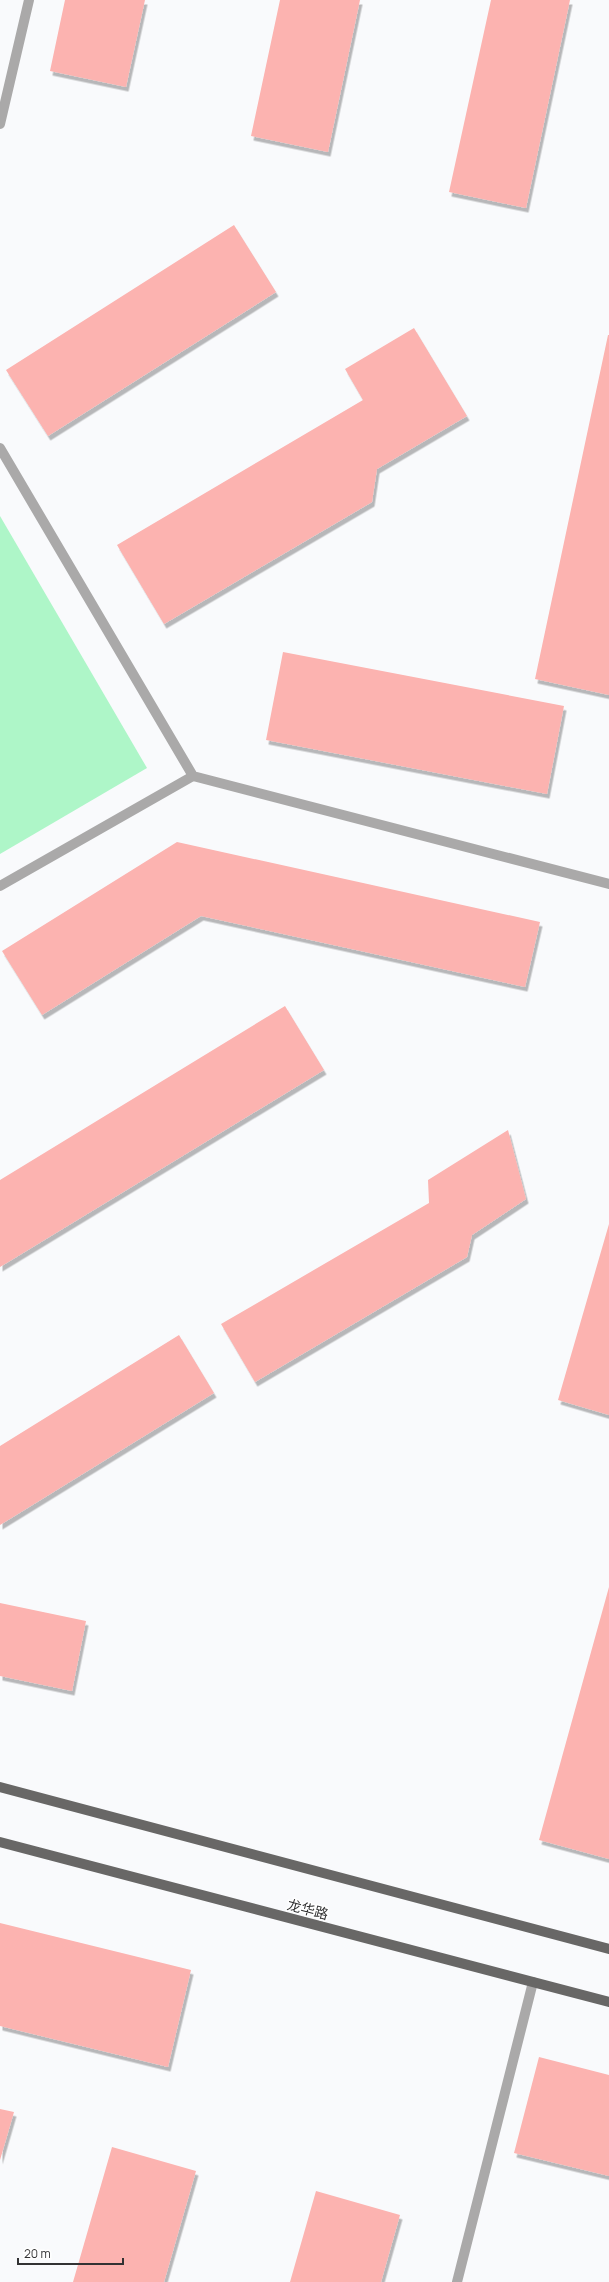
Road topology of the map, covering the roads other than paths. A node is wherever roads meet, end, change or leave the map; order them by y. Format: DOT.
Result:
graph roads {
  1 [pos="29,0"];
  2 [pos="0,124"];
  3 [pos="0,448"];
  4 [pos="193,776"];
  5 [pos="609,884"];
  6 [pos="0,886"];
  7 [pos="0,1787"];
  8 [pos="0,1842"];
  9 [pos="609,1949"];
  10 [pos="533,1982"];
  11 [pos="609,2002"];
  12 [pos="457,2282"];
  1 -- 2 [label="street"];
  3 -- 4 [label="street"];
  4 -- 5 [label="street"];
  4 -- 6 [label="street"];
  7 -- 9 [label="main road"];
  8 -- 10 [label="main road, 龙华路"];
  10 -- 11 [label="main road, 龙华路"];
  10 -- 12 [label="street"];
}
